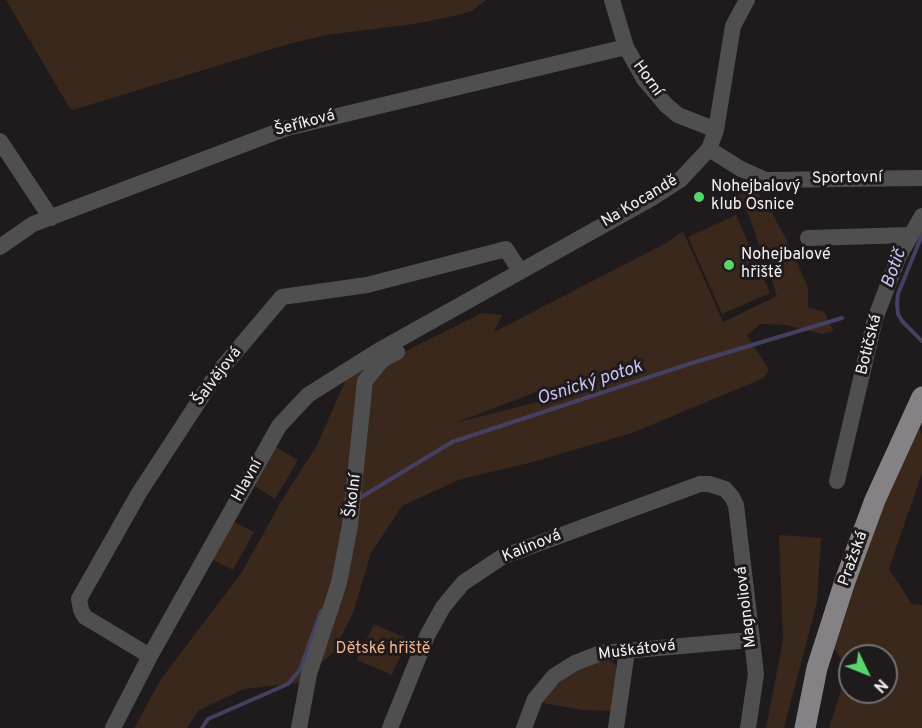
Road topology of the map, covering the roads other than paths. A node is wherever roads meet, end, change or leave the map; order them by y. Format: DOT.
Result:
graph roads {
  1 [pos="612,0"];
  2 [pos="740,4"];
  3 [pos="626,47"];
  4 [pos="716,129"];
  5 [pos="0,141"];
  6 [pos="709,149"];
  7 [pos="922,178"];
  8 [pos="922,216"];
  9 [pos="51,218"];
  10 [pos="910,235"];
  11 [pos="808,238"];
  12 [pos="0,247"];
  13 [pos="520,271"];
  14 [pos="460,306"];
  15 [pos="922,397"];
  16 [pos="837,481"];
  17 [pos="725,489"];
  18 [pos="750,640"];
  19 [pos="627,651"];
  20 [pos="150,656"];
  21 [pos="113,728"];
  22 [pos="300,728"];
  23 [pos="390,728"];
  24 [pos="524,728"];
  25 [pos="616,728"];
  26 [pos="748,728"];
  27 [pos="805,728"];
  1 -- 3 [label="street, Horní"];
  2 -- 4 [label="street, Na Kocandě"];
  3 -- 4 [label="street, Horní"];
  3 -- 9 [label="street, Šeříková"];
  4 -- 6 [label="street, Na Kocandě"];
  5 -- 9 [label="street"];
  6 -- 7 [label="street, Sportovní"];
  6 -- 13 [label="street, Na Kocandě"];
  8 -- 10 [label="street, Botičská"];
  9 -- 12 [label="street, Šeříková"];
  10 -- 11 [label="street"];
  10 -- 16 [label="street, Botičská"];
  13 -- 14 [label="street, Na Kocandě"];
  13 -- 20 [label="street, Šalvějová"];
  14 -- 20 [label="street, Hlavní"];
  14 -- 22 [label="street, Školní"];
  15 -- 27 [label="main road, Pražská"];
  17 -- 18 [label="street, Magnoliová"];
  17 -- 23 [label="street, Kalinová"];
  18 -- 19 [label="street, Muškátová"];
  18 -- 26 [label="street, Magnoliová"];
  19 -- 24 [label="street, Muškátová"];
  19 -- 25 [label="street"];
  20 -- 21 [label="street, Hlavní"];
}
